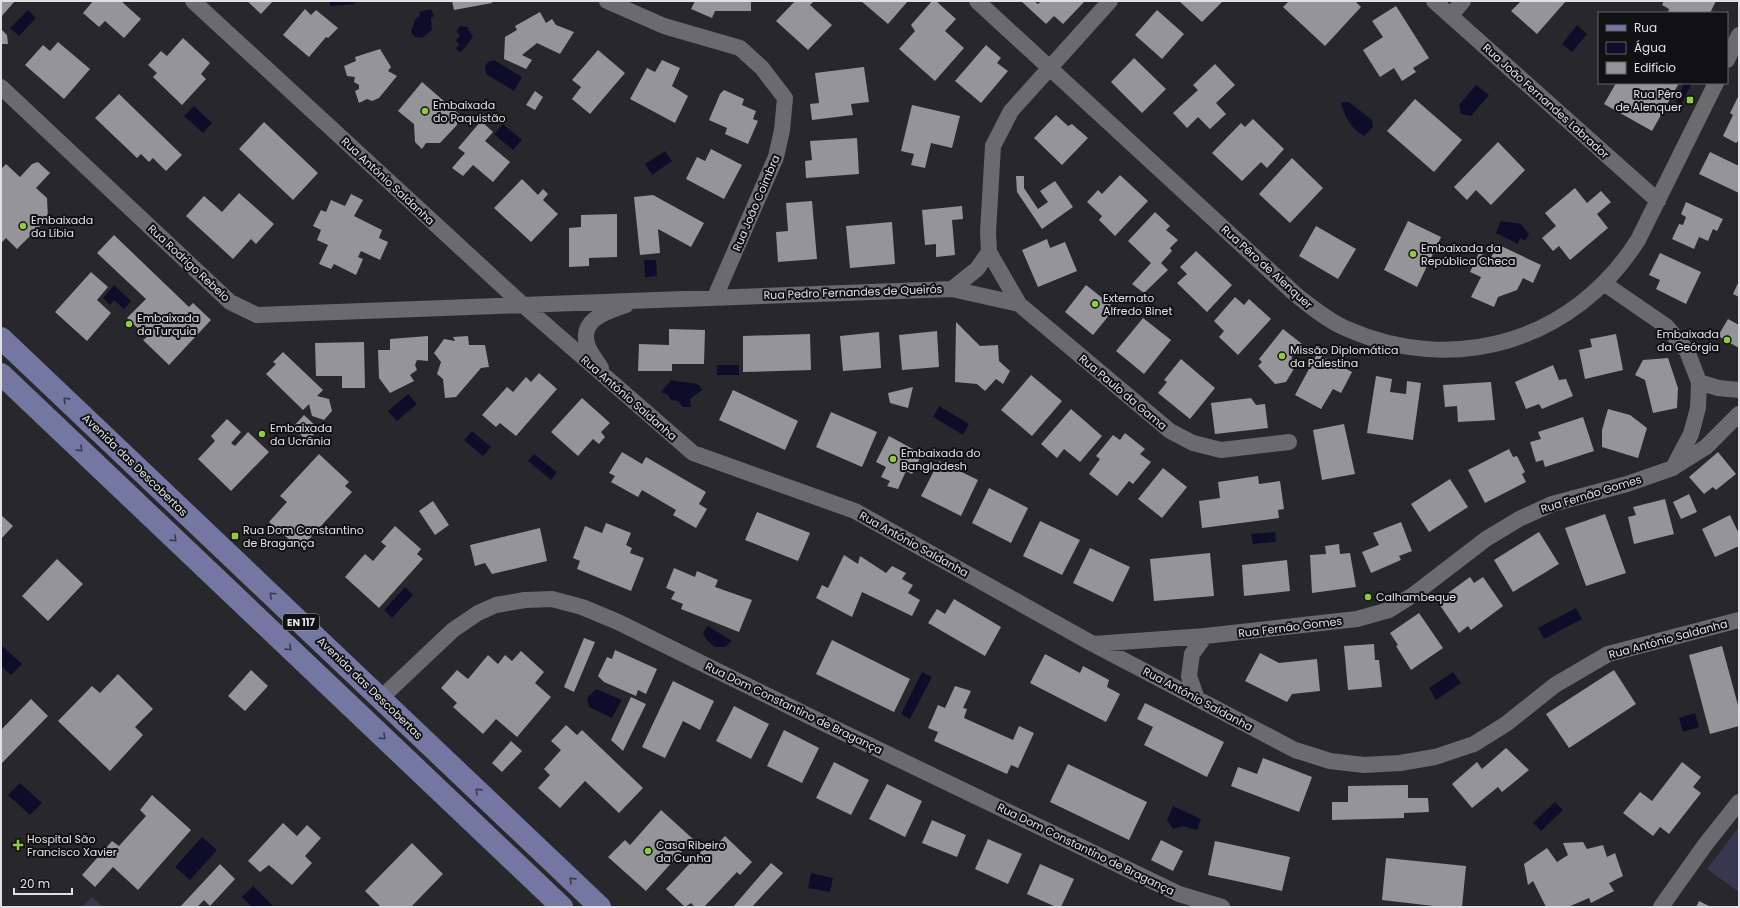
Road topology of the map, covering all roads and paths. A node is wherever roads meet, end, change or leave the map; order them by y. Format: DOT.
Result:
graph roads {
  1 [pos="193,1"];
  2 [pos="607,1"];
  3 [pos="977,1"];
  4 [pos="1110,1"];
  5 [pos="1434,1"];
  6 [pos="1463,1"];
  7 [pos="1450,15"];
  8 [pos="1739,35"];
  9 [pos="1728,58"];
  10 [pos="1049,68"];
  11 [pos="1716,84"];
  12 [pos="1,87"];
  13 [pos="1658,201"];
  14 [pos="989,252"];
  15 [pos="1605,284"];
  16 [pos="952,288"];
  17 [pos="716,297"];
  18 [pos="640,300"];
  19 [pos="1019,304"];
  20 [pos="523,305"];
  21 [pos="1,338"];
  22 [pos="1,374"];
  23 [pos="1699,382"];
  24 [pos="610,383"];
  25 [pos="1739,390"];
  26 [pos="1739,414"];
  27 [pos="1289,442"];
  28 [pos="1673,468"];
  29 [pos="1739,620"];
  30 [pos="1206,636"];
  31 [pos="1093,644"];
  32 [pos="381,698"];
  33 [pos="1197,699"];
  34 [pos="1739,802"];
  35 [pos="562,907"];
  36 [pos="600,907"];
  37 [pos="1222,907"];
  38 [pos="1661,907"];
  1 -- 20 [label="street, Rua António Saldanha"];
  2 -- 17 [label="street, Rua João Coimbra"];
  3 -- 10 [label="street, Rua Pêro de Alenquer"];
  4 -- 10 [label="street"];
  5 -- 7 [label="street, Rua João Fernandes Labrador"];
  6 -- 7 [label="street"];
  7 -- 13 [label="street, Rua João Fernandes Labrador"];
  8 -- 9 [label="street"];
  10 -- 14 [label="street"];
  10 -- 15 [label="street, Rua Pêro de Alenquer"];
  11 -- 13 [label="street, Rua Pêro de Alenquer"];
  12 -- 20 [label="street, Rua Rodrigo Rebelo"];
  13 -- 15 [label="street, Rua Pêro de Alenquer"];
  14 -- 16 [label="street, Rua Pedro Fernandes de Queirós"];
  14 -- 19 [label="street, Rua Paulo da Gama"];
  15 -- 23 [label="street"];
  16 -- 17 [label="street, Rua Pedro Fernandes de Queirós"];
  16 -- 19 [label="street, Rua Paulo da Gama"];
  17 -- 18 [label="street, Rua Pedro Fernandes de Queirós"];
  18 -- 20 [label="street, Rua Pedro Fernandes de Queirós"];
  18 -- 24 [label="street"];
  19 -- 27 [label="street, Rua Paulo da Gama"];
  20 -- 24 [label="street, Rua António Saldanha"];
  32 -- 21 [label="main road, Avenida das Descobertas / EN 117, one-way"];
  22 -- 35 [label="main road, one-way"];
  23 -- 25 [label="street"];
  23 -- 28 [label="street"];
  24 -- 31 [label="street, Rua António Saldanha"];
  26 -- 28 [label="street, Rua Fernão Gomes"];
  28 -- 30 [label="street, Rua Fernão Gomes"];
  29 -- 33 [label="street, Rua António Saldanha"];
  30 -- 31 [label="street, Rua Fernão Gomes"];
  30 -- 33 [label="street"];
  31 -- 33 [label="street, Rua António Saldanha"];
  36 -- 32 [label="main road, Avenida das Descobertas / EN 117, one-way"];
  32 -- 37 [label="street, Rua Dom Constantino de Bragança"];
  34 -- 38 [label="street"];
}
